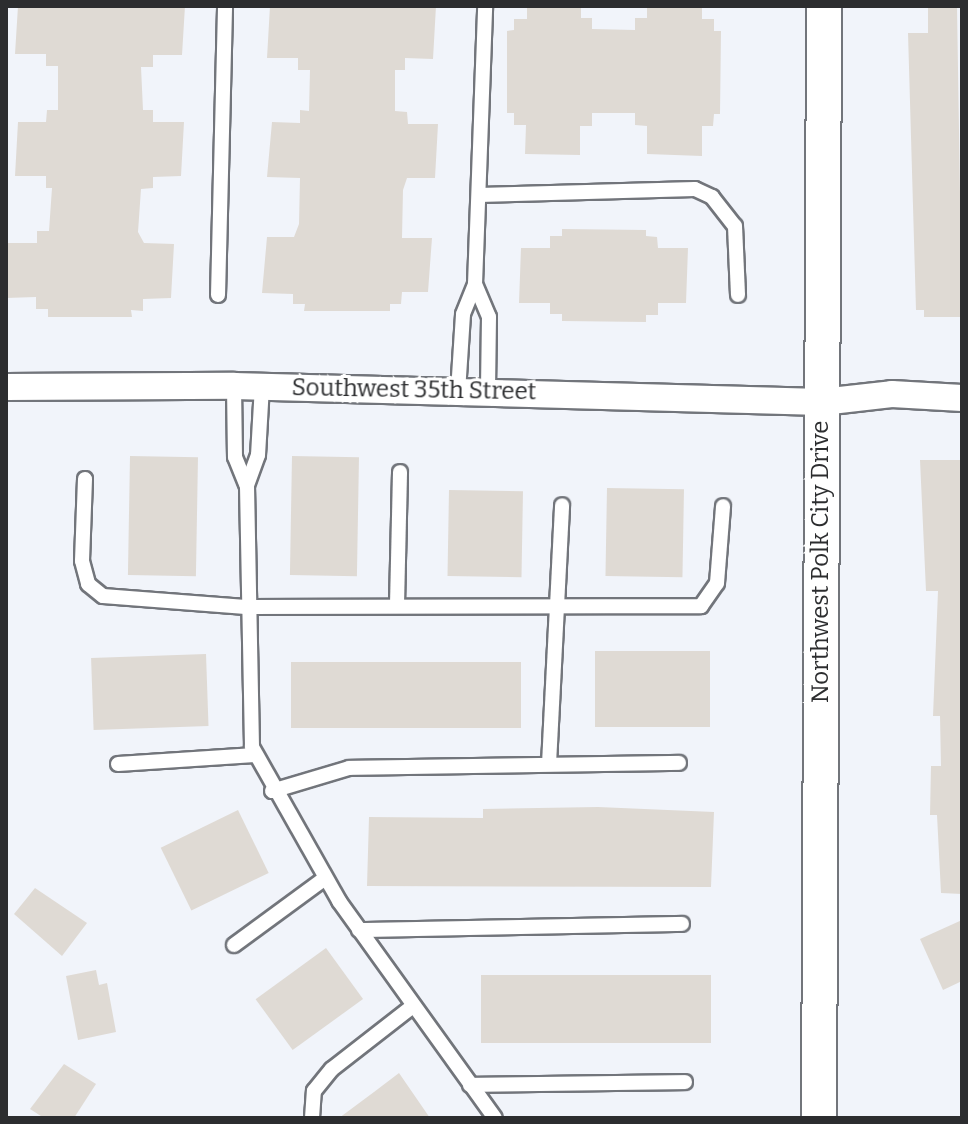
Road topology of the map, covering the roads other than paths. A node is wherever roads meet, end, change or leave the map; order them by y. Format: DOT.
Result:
graph roads {
  1 [pos="225,6"];
  2 [pos="485,6"];
  3 [pos="824,6"];
  4 [pos="479,195"];
  5 [pos="475,284"];
  6 [pos="218,295"];
  7 [pos="738,295"];
  8 [pos="234,386"];
  9 [pos="262,386"];
  10 [pos="6,387"];
  11 [pos="488,391"];
  12 [pos="458,392"];
  13 [pos="962,398"];
  14 [pos="822,402"];
  15 [pos="400,472"];
  16 [pos="85,479"];
  17 [pos="247,486"];
  18 [pos="562,505"];
  19 [pos="723,506"];
  20 [pos="397,605"];
  21 [pos="556,605"];
  22 [pos="246,607"];
  23 [pos="255,755"];
  24 [pos="679,763"];
  25 [pos="118,764"];
  26 [pos="549,764"];
  27 [pos="272,791"];
  28 [pos="324,879"];
  29 [pos="682,924"];
  30 [pos="359,930"];
  31 [pos="234,945"];
  32 [pos="413,1006"];
  33 [pos="685,1082"];
  34 [pos="470,1085"];
  35 [pos="312,1118"];
  36 [pos="495,1118"];
  37 [pos="819,1118"];
  1 -- 6 [label="lane"];
  2 -- 4 [label="lane"];
  3 -- 14 [label="street, Northwest Polk City Drive"];
  4 -- 5 [label="lane"];
  4 -- 7 [label="lane"];
  5 -- 11 [label="lane"];
  5 -- 12 [label="lane"];
  8 -- 9 [label="street, Southwest 35th Street"];
  8 -- 10 [label="street, Southwest 35th Street"];
  8 -- 17 [label="lane"];
  9 -- 12 [label="street, Southwest 35th Street"];
  9 -- 17 [label="lane"];
  11 -- 12 [label="street, Southwest 35th Street"];
  11 -- 14 [label="street, Southwest 35th Street"];
  13 -- 14 [label="street, Southwest 35th Street"];
  14 -- 37 [label="street, Northwest Polk City Drive"];
  15 -- 20 [label="lane"];
  16 -- 22 [label="lane"];
  17 -- 22 [label="lane"];
  18 -- 21 [label="lane"];
  19 -- 21 [label="lane"];
  20 -- 21 [label="lane"];
  20 -- 22 [label="lane"];
  21 -- 26 [label="lane"];
  22 -- 23 [label="lane"];
  23 -- 25 [label="lane"];
  23 -- 27 [label="lane"];
  24 -- 26 [label="lane"];
  26 -- 27 [label="lane"];
  27 -- 28 [label="lane"];
  28 -- 30 [label="lane"];
  28 -- 31 [label="lane"];
  29 -- 30 [label="lane"];
  30 -- 32 [label="lane"];
  32 -- 34 [label="lane"];
  32 -- 35 [label="lane"];
  33 -- 34 [label="lane"];
  34 -- 36 [label="lane"];
}
